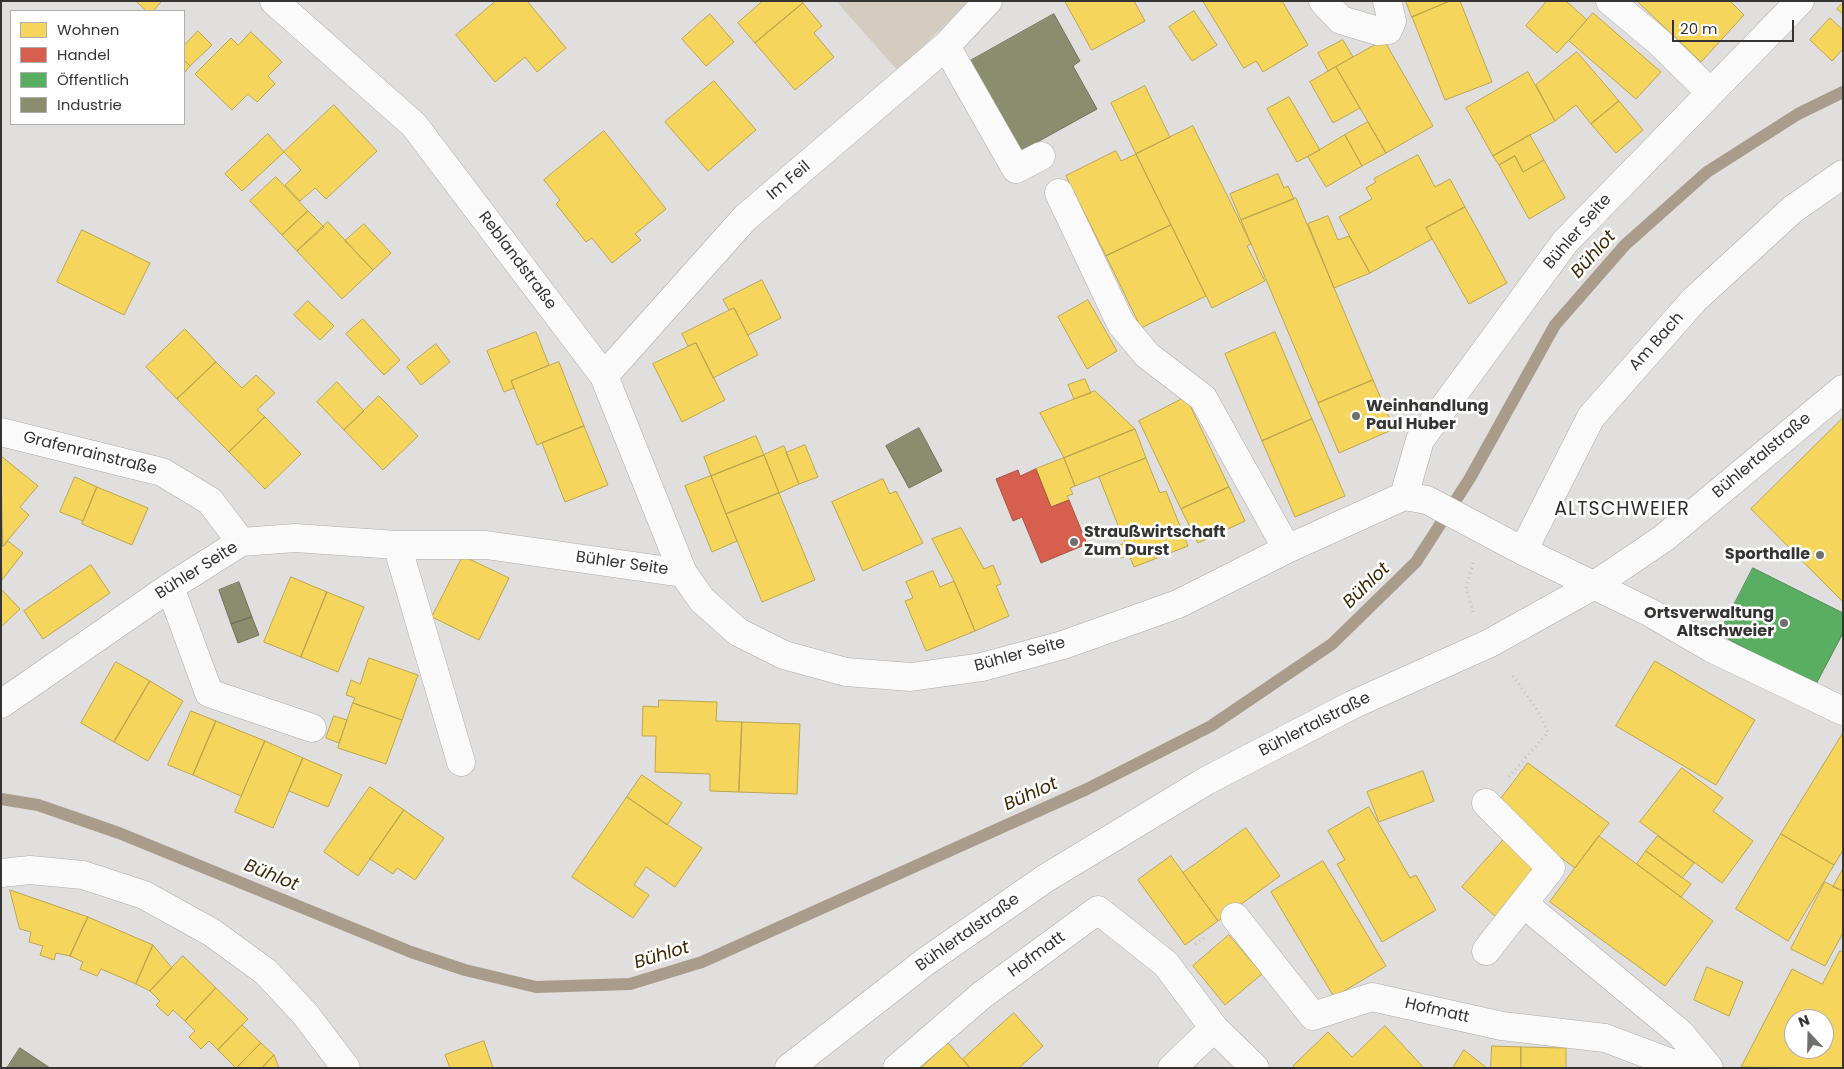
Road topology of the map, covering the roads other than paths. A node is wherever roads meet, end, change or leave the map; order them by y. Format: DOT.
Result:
graph roads {
  1 [pos="274,1"];
  2 [pos="988,1"];
  3 [pos="1323,1"];
  4 [pos="1387,1"];
  5 [pos="1610,1"];
  6 [pos="1800,1"];
  7 [pos="946,46"];
  8 [pos="1710,92"];
  9 [pos="1041,156"];
  10 [pos="1843,174"];
  11 [pos="1059,193"];
  12 [pos="604,376"];
  13 [pos="1843,389"];
  14 [pos="1,432"];
  15 [pos="1416,498"];
  16 [pos="241,542"];
  17 [pos="397,545"];
  18 [pos="1286,549"];
  19 [pos="1523,551"];
  20 [pos="683,574"];
  21 [pos="1596,584"];
  22 [pos="170,587"];
  23 [pos="1,704"];
  24 [pos="1843,711"];
  25 [pos="312,728"];
  26 [pos="461,762"];
  27 [pos="1486,804"];
  28 [pos="1,873"];
  29 [pos="1524,904"];
  30 [pos="1235,917"];
  31 [pos="1486,951"];
  32 [pos="1214,1028"];
  33 [pos="346,1068"];
  34 [pos="789,1068"];
  35 [pos="896,1068"];
  36 [pos="1172,1068"];
  37 [pos="1255,1068"];
  38 [pos="1685,1068"];
  39 [pos="1709,1068"];
  1 -- 12 [label="street, Reblandstraße"];
  2 -- 7 [label="street, Im Feil"];
  3 -- 4 [label="street"];
  5 -- 8 [label="street"];
  6 -- 8 [label="street, Bühler Seite"];
  7 -- 9 [label="street"];
  7 -- 12 [label="street, Im Feil"];
  8 -- 15 [label="street, Bühler Seite"];
  10 -- 19 [label="street, Am Bach"];
  11 -- 18 [label="street"];
  12 -- 20 [label="street, Reblandstraße"];
  13 -- 21 [label="street, Bühlertalstraße"];
  14 -- 16 [label="street, Grafenrainstraße"];
  15 -- 18 [label="street, Bühler Seite"];
  15 -- 19 [label="street"];
  16 -- 17 [label="street, Bühler Seite"];
  16 -- 22 [label="street, Bühler Seite"];
  17 -- 20 [label="street, Bühler Seite"];
  17 -- 26 [label="street"];
  18 -- 20 [label="street, Bühler Seite"];
  19 -- 21 [label="street"];
  21 -- 24 [label="street"];
  21 -- 34 [label="street, Bühlertalstraße"];
  22 -- 23 [label="street, Bühler Seite"];
  22 -- 25 [label="street"];
  27 -- 29 [label="street"];
  28 -- 33 [label="street"];
  29 -- 31 [label="street"];
  29 -- 39 [label="street"];
  30 -- 38 [label="street, Hofmatt"];
  32 -- 35 [label="street, Hofmatt"];
  32 -- 36 [label="street"];
  32 -- 37 [label="street, Hofmatt"];
}
